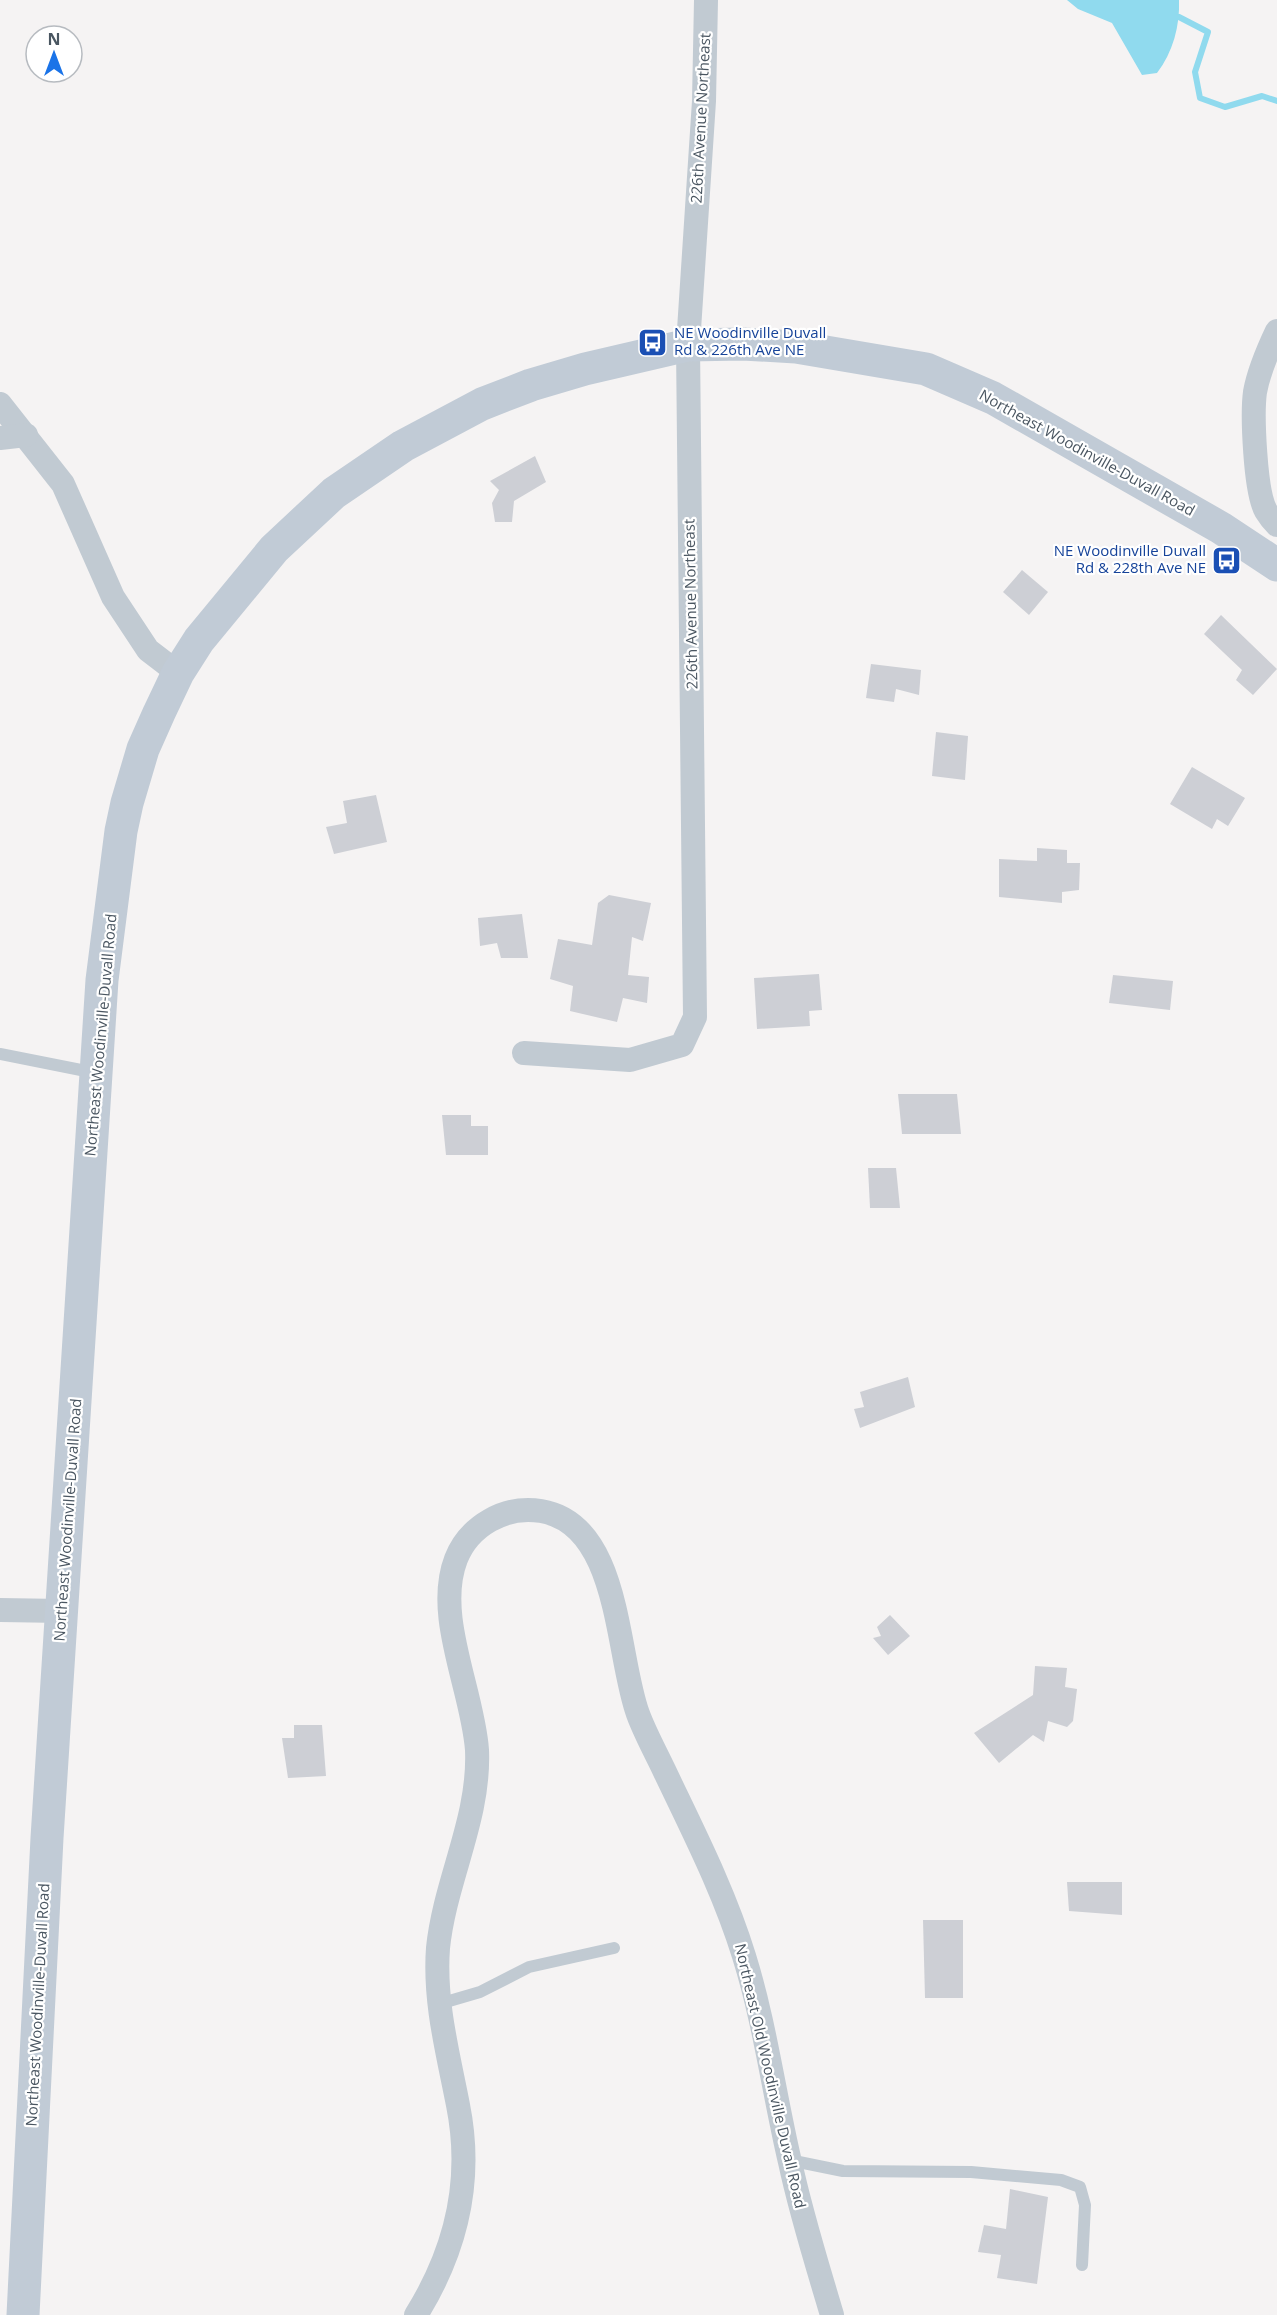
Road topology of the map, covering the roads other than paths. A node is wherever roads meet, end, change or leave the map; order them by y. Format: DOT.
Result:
graph roads {
  1 [pos="706,0"];
  2 [pos="1277,331"];
  3 [pos="688,345"];
  4 [pos="0,404"];
  5 [pos="26,435"];
  6 [pos="0,438"];
  7 [pos="1277,525"];
  8 [pos="1277,565"];
  9 [pos="178,673"];
  10 [pos="524,1053"];
  11 [pos="0,1054"];
  12 [pos="97,1074"];
  13 [pos="0,1610"];
  14 [pos="63,1611"];
  15 [pos="614,1948"];
  16 [pos="439,2004"];
  17 [pos="789,2160"];
  18 [pos="1082,2265"];
  19 [pos="23,2315"];
  20 [pos="416,2315"];
  21 [pos="832,2315"];
  1 -- 3 [label="street, 226th Avenue Northeast"];
  2 -- 7 [label="street"];
  3 -- 8 [label="main road, Northeast Woodinville-Duvall Road"];
  3 -- 9 [label="main road, Northeast Woodinville-Duvall Road"];
  3 -- 10 [label="street, 226th Avenue Northeast"];
  4 -- 5 [label="street"];
  5 -- 6 [label="street"];
  5 -- 9 [label="street"];
  9 -- 12 [label="main road, Northeast Woodinville-Duvall Road"];
  11 -- 12 [label="lane"];
  12 -- 14 [label="main road, Northeast Woodinville-Duvall Road"];
  13 -- 14 [label="street"];
  14 -- 19 [label="main road, Northeast Woodinville-Duvall Road"];
  15 -- 16 [label="lane"];
  16 -- 17 [label="street, Northeast Old Woodinville Duvall Road"];
  16 -- 20 [label="street, Northeast Old Woodinville Duvall Road"];
  17 -- 18 [label="lane"];
  17 -- 21 [label="street, Northeast Old Woodinville Duvall Road"];
}
